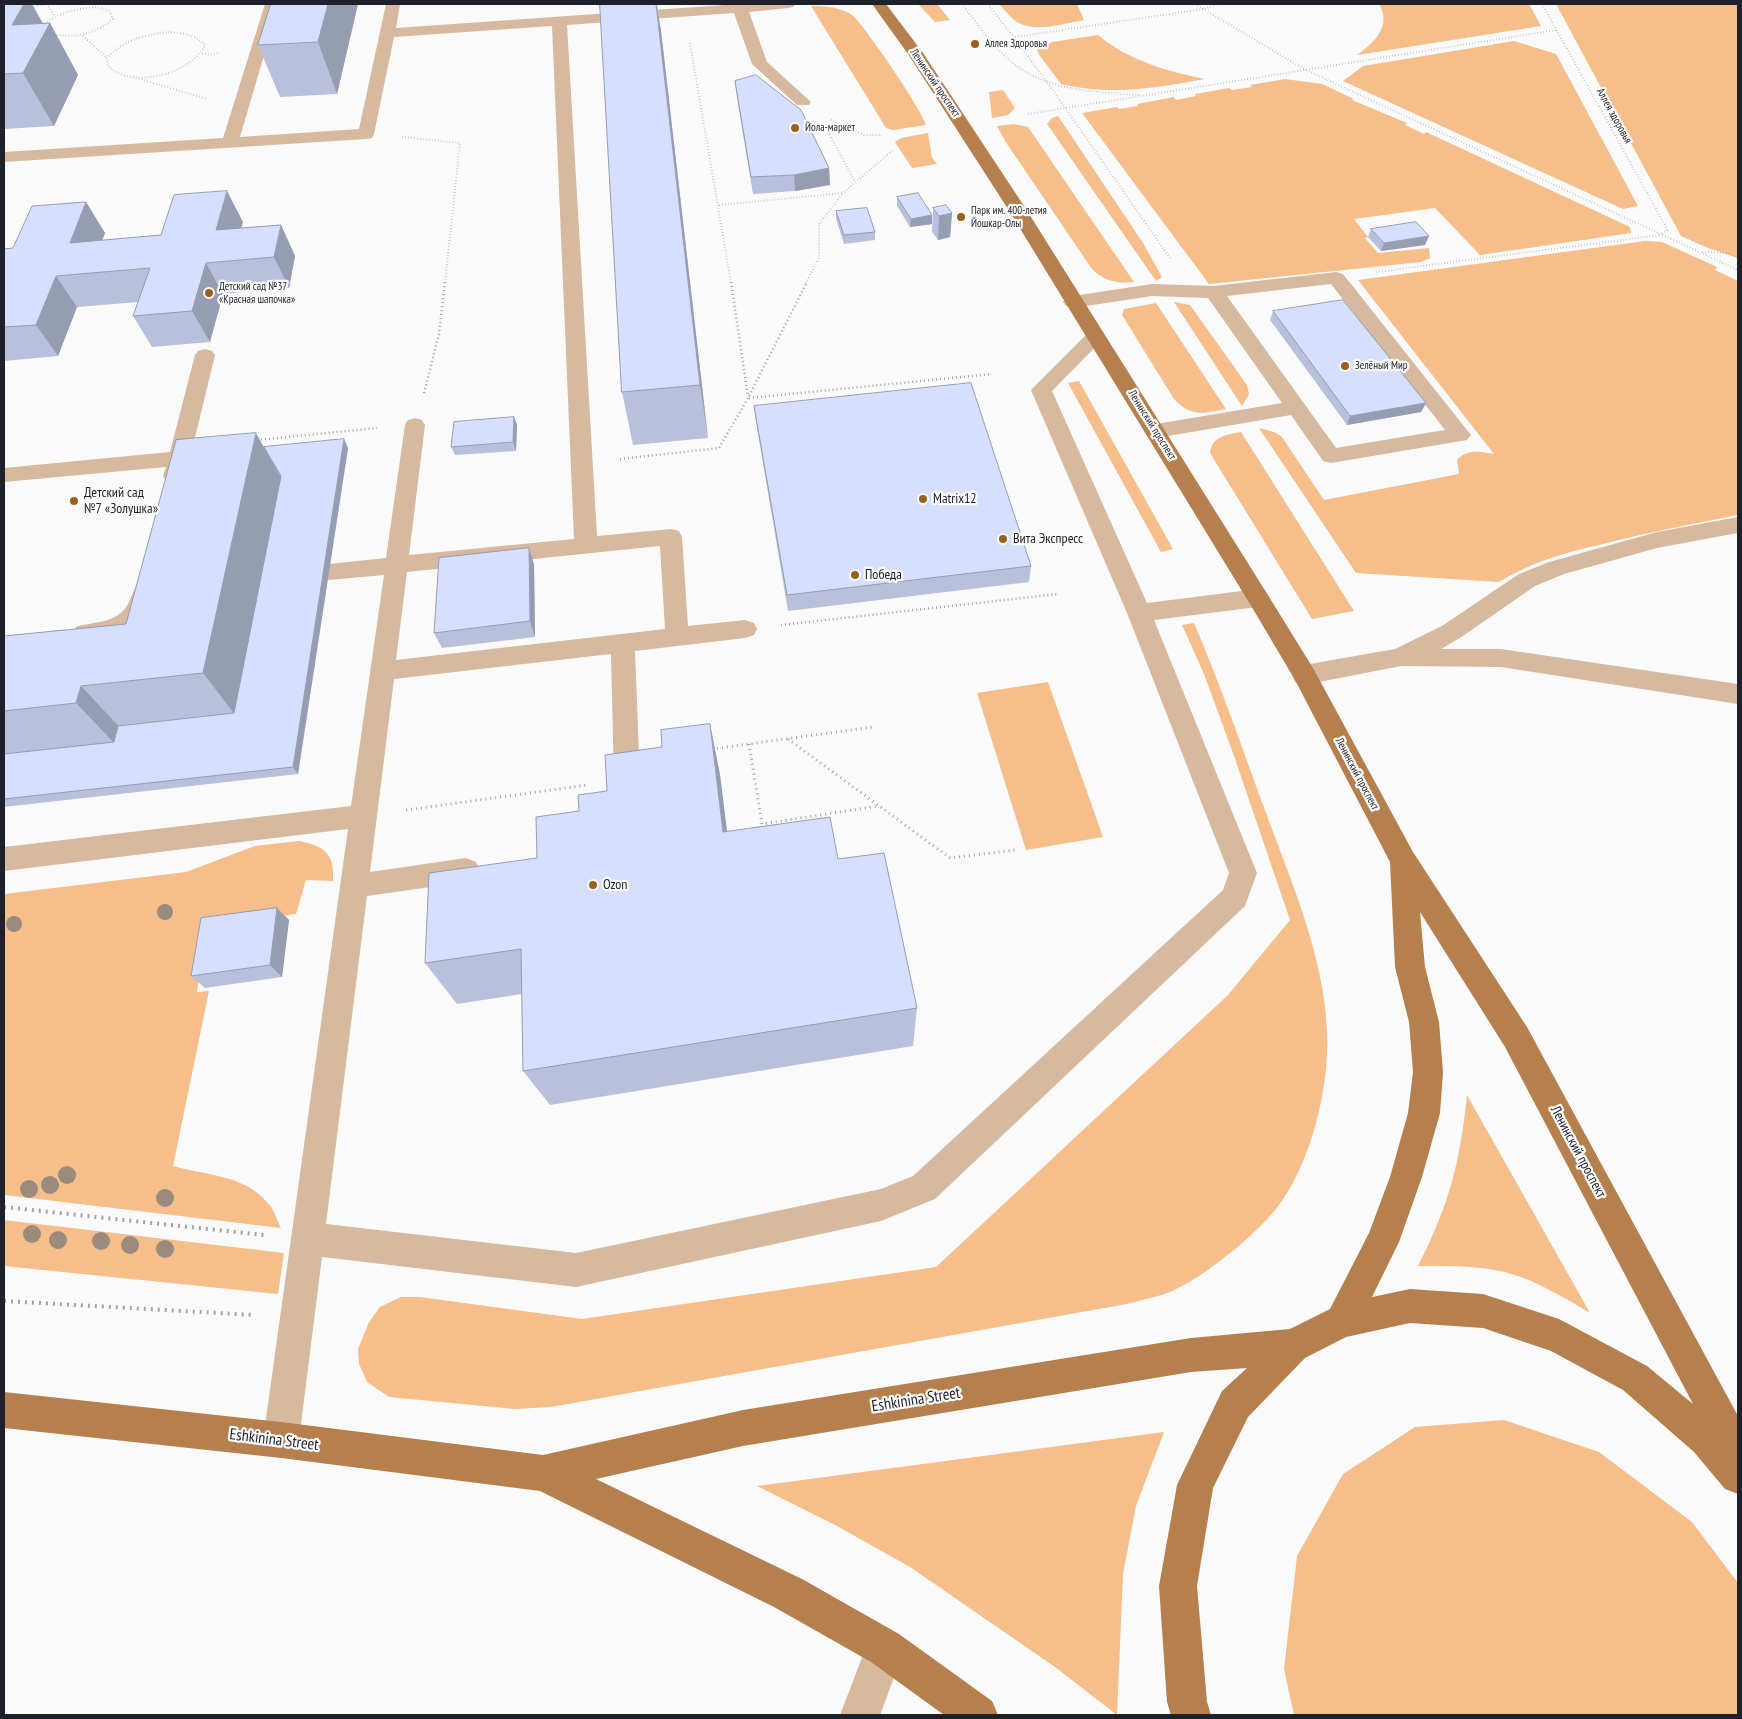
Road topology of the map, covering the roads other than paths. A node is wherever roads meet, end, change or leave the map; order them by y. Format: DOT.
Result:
graph roads {
  1 [pos="272,4"];
  2 [pos="393,4"];
  3 [pos="778,4"];
  4 [pos="879,4"];
  5 [pos="740,8"];
  6 [pos="621,11"];
  7 [pos="559,22"];
  8 [pos="387,33"];
  9 [pos="804,102"];
  10 [pos="230,142"];
  11 [pos="4,157"];
  12 [pos="1204,291"];
  13 [pos="1073,302"];
  14 [pos="1095,337"];
  15 [pos="205,355"];
  16 [pos="1297,407"];
  17 [pos="415,425"];
  18 [pos="1156,431"];
  19 [pos="179,458"];
  20 [pos="4,475"];
  21 [pos="169,496"];
  22 [pos="1738,525"];
  23 [pos="586,546"];
  24 [pos="396,565"];
  25 [pos="329,572"];
  26 [pos="170,588"];
  27 [pos="1258,598"];
  28 [pos="1139,613"];
  29 [pos="745,629"];
  30 [pos="60,636"];
  31 [pos="678,637"];
  32 [pos="623,643"];
  33 [pos="1397,658"];
  34 [pos="382,671"];
  35 [pos="1304,675"];
  36 [pos="1738,694"];
  37 [pos="627,780"];
  38 [pos="363,816"];
  39 [pos="4,859"];
  40 [pos="1402,860"];
  41 [pos="489,867"];
  42 [pos="354,886"];
  43 [pos="308,1239"];
  44 [pos="1342,1321"];
  45 [pos="1293,1346"];
  46 [pos="4,1410"];
  47 [pos="281,1440"];
  48 [pos="1738,1452"];
  49 [pos="543,1473"];
  50 [pos="1738,1476"];
  51 [pos="885,1648"];
  52 [pos="860,1715"];
  53 [pos="978,1715"];
  54 [pos="1191,1715"];
  1 -- 10 [label="lane"];
  2 -- 8 [label="lane"];
  3 -- 5 [label="lane"];
  4 -- 13 [label="main road, Ленинский проспект"];
  5 -- 6 [label="lane"];
  5 -- 9 [label="lane"];
  6 -- 7 [label="lane"];
  7 -- 8 [label="lane"];
  7 -- 23 [label="lane"];
  8 -- 10 [label="lane"];
  10 -- 11 [label="lane"];
  12 -- 13 [label="lane"];
  12 -- 16 [label="lane"];
  12 -- 16 [label="lane"];
  13 -- 14 [label="main road, Ленинский проспект"];
  14 -- 18 [label="main road, Ленинский проспект"];
  14 -- 28 [label="lane"];
  15 -- 19 [label="lane"];
  16 -- 18 [label="lane"];
  17 -- 24 [label="lane"];
  18 -- 27 [label="main road, Ленинский проспект"];
  19 -- 20 [label="lane"];
  19 -- 21 [label="lane"];
  22 -- 33 [label="lane"];
  23 -- 24 [label="lane"];
  23 -- 31 [label="lane"];
  24 -- 25 [label="lane"];
  24 -- 34 [label="lane"];
  26 -- 30 [label="lane"];
  27 -- 28 [label="lane"];
  27 -- 35 [label="main road, Ленинский проспект"];
  28 -- 43 [label="lane"];
  29 -- 31 [label="lane"];
  31 -- 32 [label="lane"];
  32 -- 34 [label="lane"];
  32 -- 37 [label="lane"];
  33 -- 35 [label="lane"];
  33 -- 36 [label="lane"];
  34 -- 38 [label="lane"];
  35 -- 40 [label="main road, Ленинский проспект"];
  38 -- 39 [label="lane"];
  38 -- 42 [label="lane"];
  40 -- 44 [label="main road, Ленинский проспект"];
  40 -- 48 [label="main road, Ленинский проспект"];
  41 -- 42 [label="lane"];
  42 -- 43 [label="lane"];
  43 -- 47 [label="lane"];
  44 -- 45 [label="main road"];
  44 -- 50 [label="main road"];
  45 -- 49 [label="main road, Eshkinina Street"];
  45 -- 54 [label="main road"];
  46 -- 47 [label="main road, Eshkinina Street"];
  47 -- 49 [label="main road, Eshkinina Street"];
  49 -- 51 [label="main road, Eshkinina Street"];
  51 -- 52 [label="lane"];
  51 -- 53 [label="main road, Eshkinina Street"];
}
